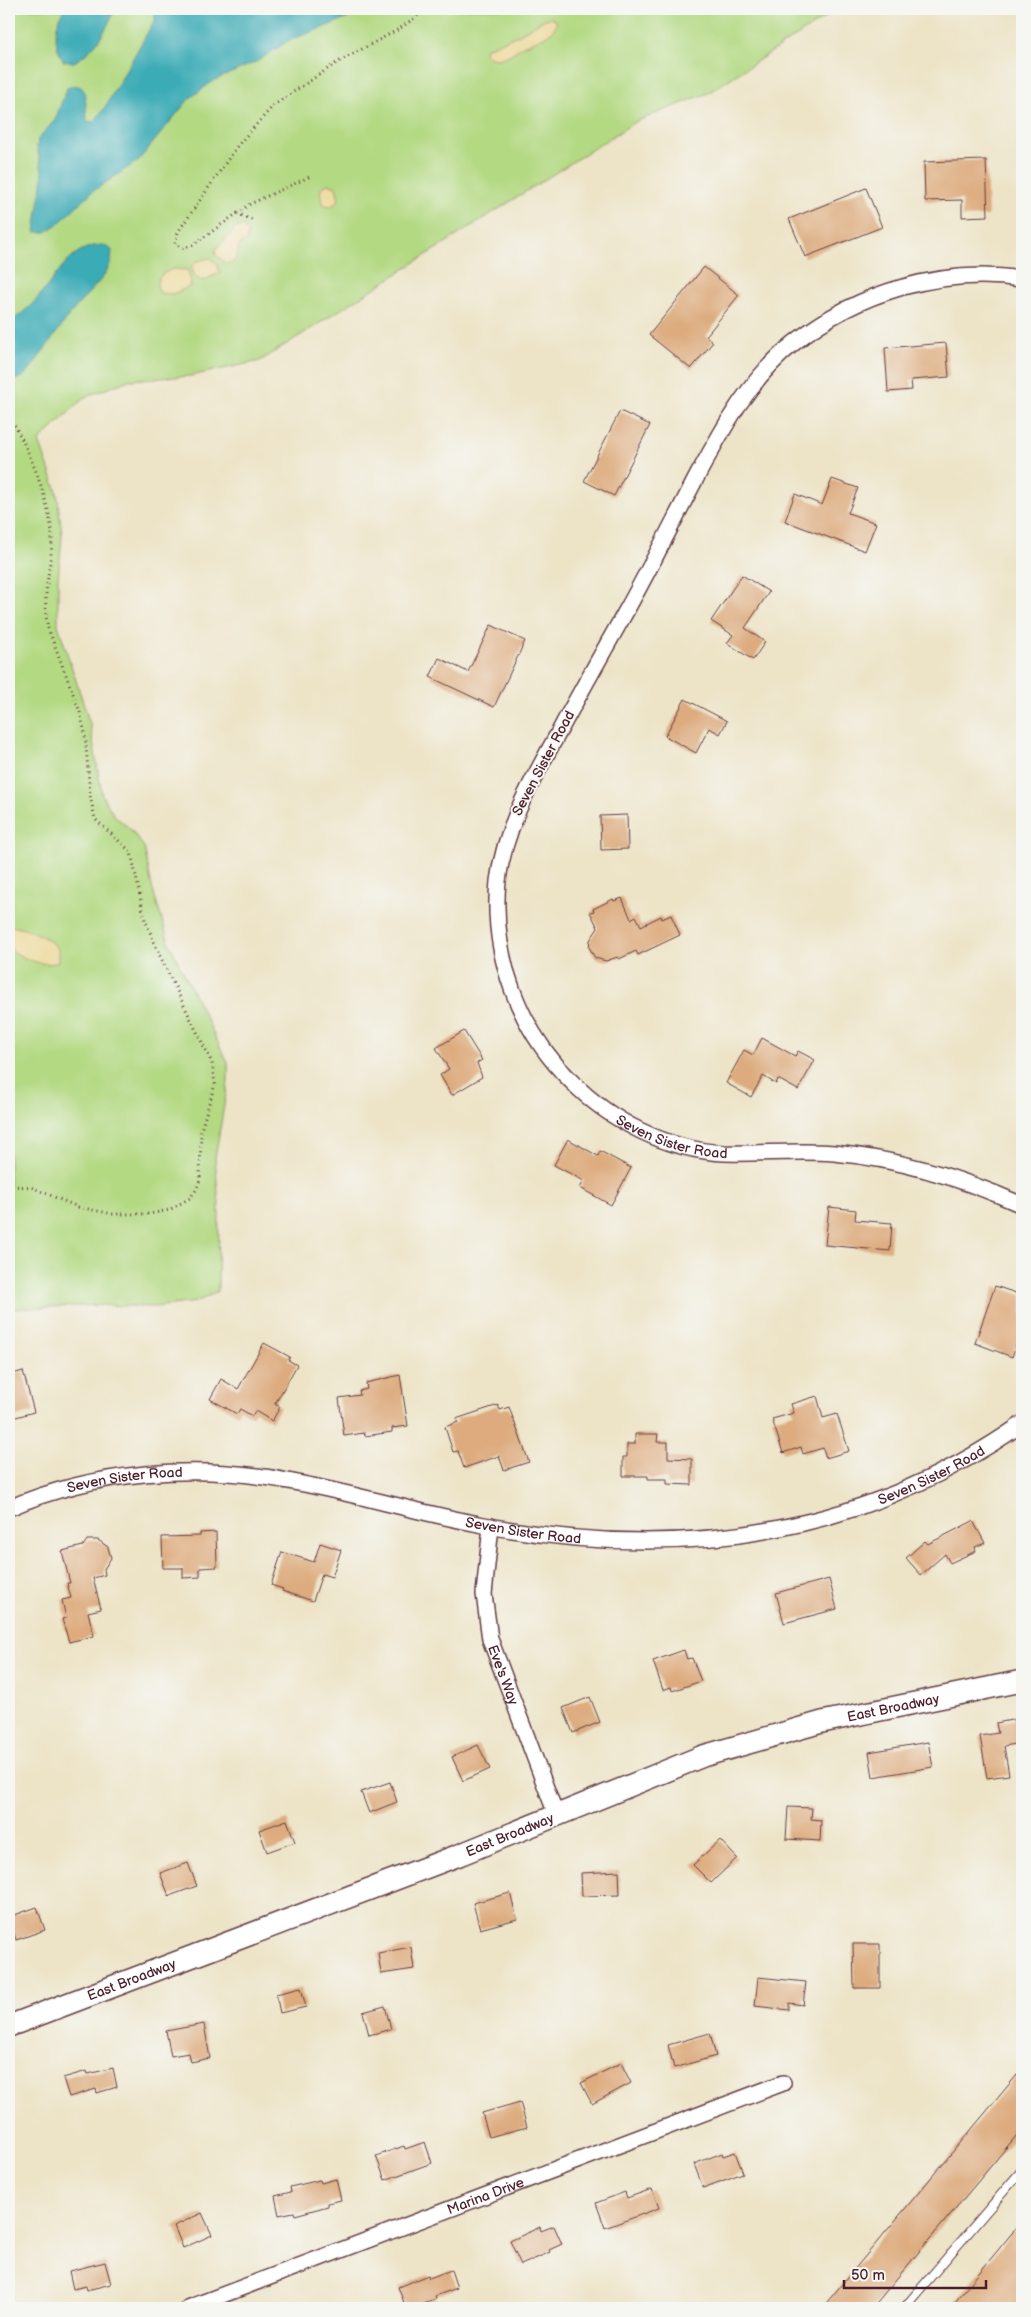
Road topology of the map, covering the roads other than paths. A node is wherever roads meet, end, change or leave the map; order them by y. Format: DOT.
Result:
graph roads {
  1 [pos="1022,279"];
  2 [pos="1022,1205"];
  3 [pos="1022,1424"];
  4 [pos="9,1508"];
  5 [pos="491,1526"];
  6 [pos="1022,1681"];
  7 [pos="557,1817"];
  8 [pos="9,2026"];
  9 [pos="783,2083"];
  10 [pos="1022,2170"];
  11 [pos="188,2308"];
  12 [pos="904,2308"];
  1 -- 2 [label="street, Seven Sister Road"];
  3 -- 5 [label="street, Seven Sister Road"];
  4 -- 5 [label="street, Seven Sister Road"];
  5 -- 7 [label="street, Eve's Way"];
  6 -- 7 [label="street, East Broadway"];
  7 -- 8 [label="street, East Broadway"];
  9 -- 11 [label="street, Marina Drive"];
  10 -- 12 [label="lane"];
}
